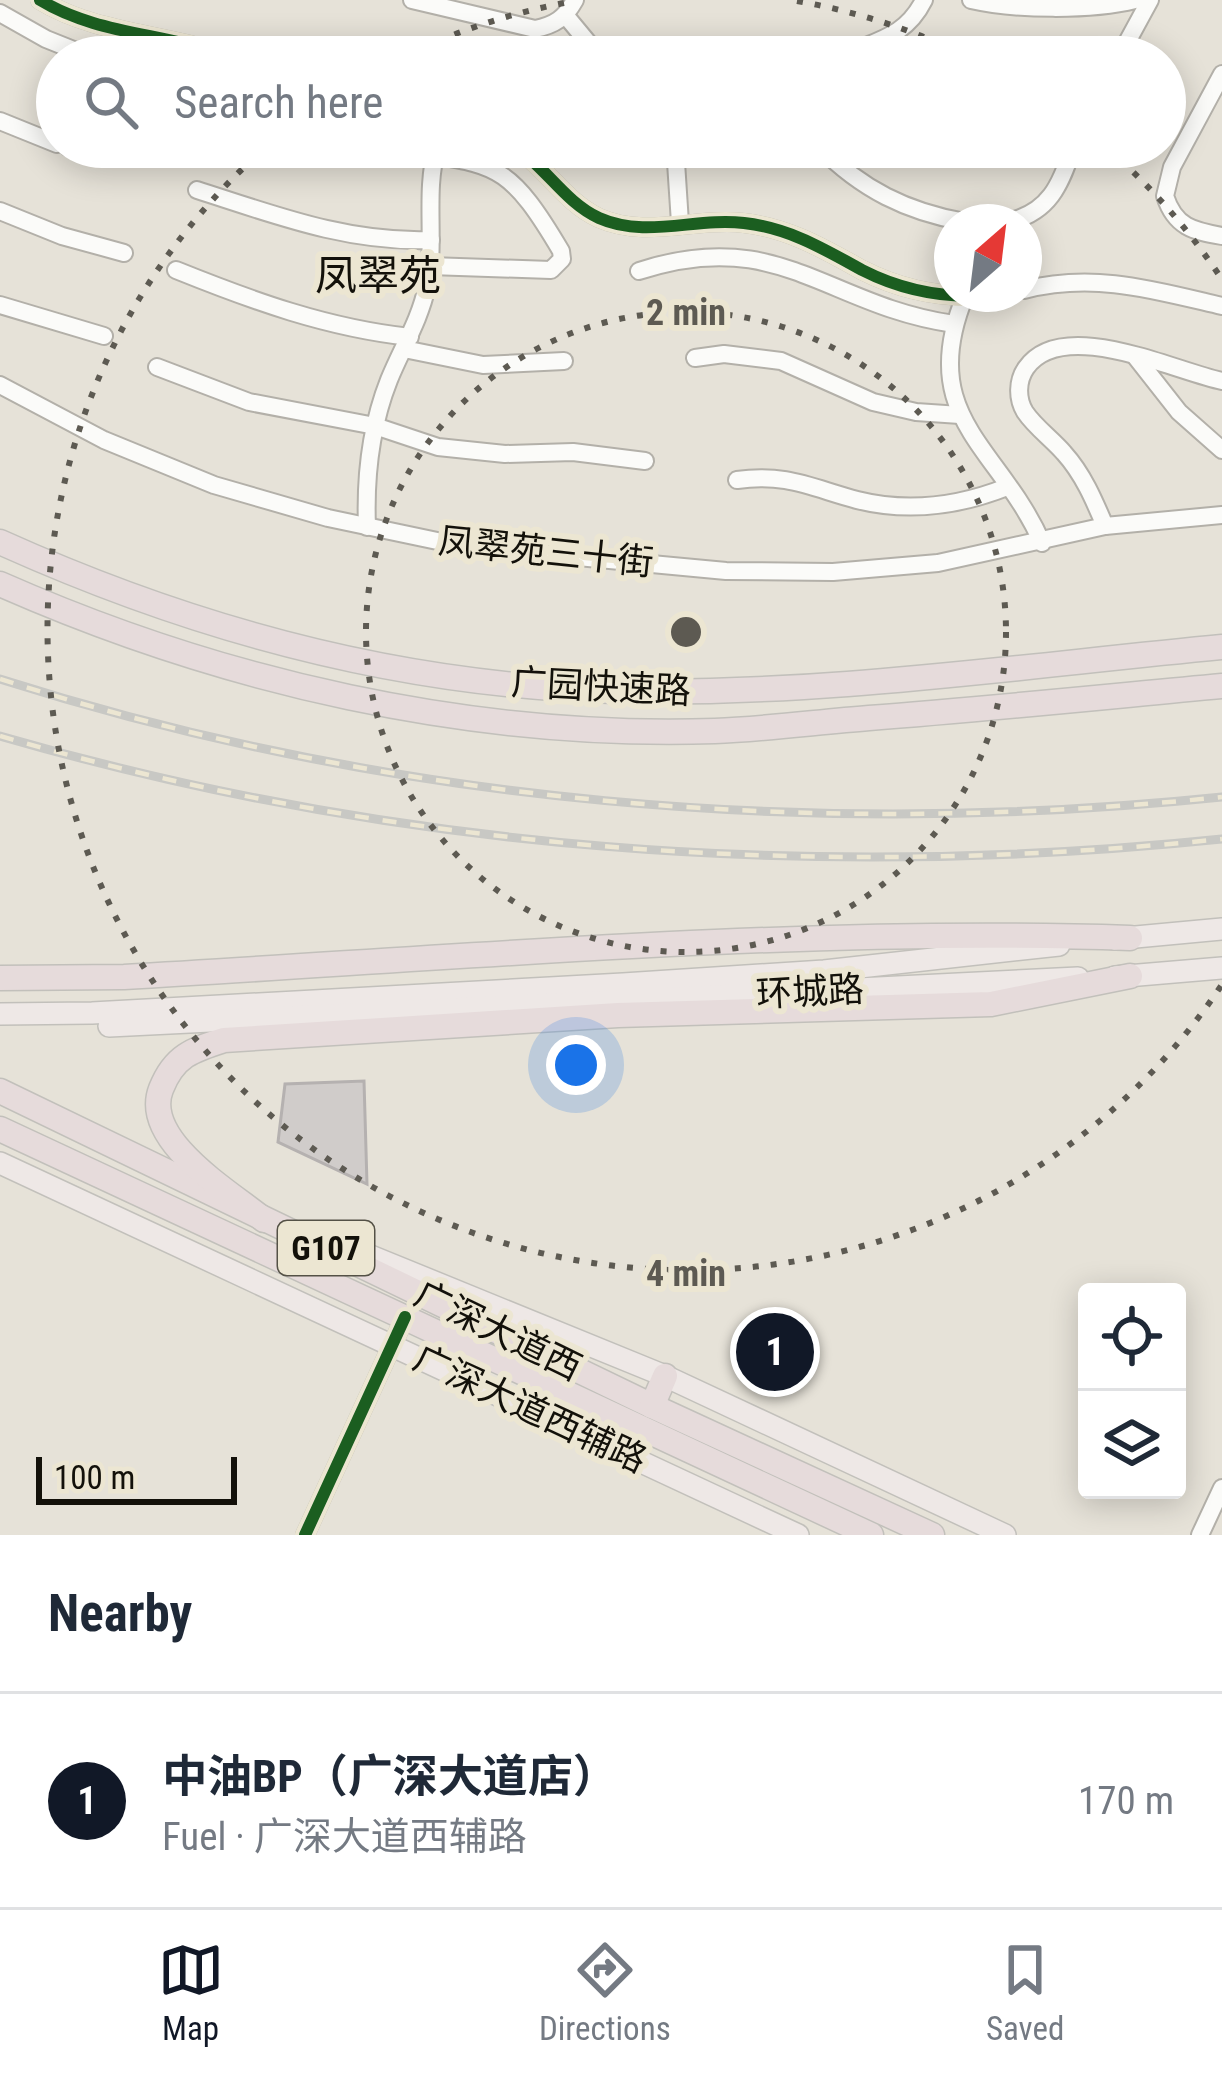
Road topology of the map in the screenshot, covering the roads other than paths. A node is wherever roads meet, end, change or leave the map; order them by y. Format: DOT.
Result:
graph roads {
  1 [pos="40,0"];
  2 [pos="412,0"];
  3 [pos="924,0"];
  4 [pos="970,0"];
  5 [pos="1135,0"];
  6 [pos="1150,0"];
  7 [pos="1095,5"];
  8 [pos="570,8"];
  9 [pos="0,13"];
  10 [pos="41,36"];
  11 [pos="156,36"];
  12 [pos="587,36"];
  13 [pos="895,36"];
  14 [pos="1121,36"];
  15 [pos="1130,36"];
  16 [pos="1222,74"];
  17 [pos="0,121"];
  18 [pos="36,135"];
  19 [pos="1186,141"];
  20 [pos="433,168"];
  21 [pos="492,168"];
  22 [pos="538,168"];
  23 [pos="676,168"];
  24 [pos="844,168"];
  25 [pos="1066,168"];
  26 [pos="1172,168"];
  27 [pos="197,190"];
  28 [pos="1042,206"];
  29 [pos="0,211"];
  30 [pos="934,215"];
  31 [pos="680,223"];
  32 [pos="1222,236"];
  33 [pos="431,240"];
  34 [pos="124,254"];
  35 [pos="430,266"];
  36 [pos="176,270"];
  37 [pos="639,271"];
  38 [pos="1042,287"];
  39 [pos="934,293"];
  40 [pos="0,304"];
  41 [pos="1222,306"];
  42 [pos="958,312"];
  43 [pos="954,324"];
  44 [pos="104,336"];
  45 [pos="407,343"];
  46 [pos="1134,355"];
  47 [pos="695,358"];
  48 [pos="564,361"];
  49 [pos="157,367"];
  50 [pos="1222,381"];
  51 [pos="0,385"];
  52 [pos="960,415"];
  53 [pos="375,426"];
  54 [pos="1222,450"];
  55 [pos="645,461"];
  56 [pos="737,480"];
  57 [pos="1007,487"];
  58 [pos="1222,515"];
  59 [pos="1105,526"];
  60 [pos="367,527"];
  61 [pos="0,542"];
  62 [pos="1042,543"];
  63 [pos="0,584"];
  64 [pos="1222,647"];
  65 [pos="1222,686"];
  66 [pos="1222,929"];
  67 [pos="1130,938"];
  68 [pos="1222,968"];
  69 [pos="1130,976"];
  70 [pos="0,978"];
  71 [pos="397,1004"];
  72 [pos="0,1014"];
  73 [pos="0,1028"];
  74 [pos="0,1091"];
  75 [pos="0,1129"];
  76 [pos="0,1163"];
  77 [pos="264,1220"];
  78 [pos="291,1230"];
  79 [pos="405,1317"];
  80 [pos="392,1344"];
  81 [pos="664,1376"];
  82 [pos="652,1406"];
  83 [pos="1222,1488"];
  84 [pos="937,1506"];
  85 [pos="926,1534"];
  86 [pos="305,1535"];
  87 [pos="797,1535"];
  88 [pos="871,1535"];
  89 [pos="1005,1535"];
  90 [pos="1200,1535"];
  1 -- 11 [label="street"];
  2 -- 8 [label="street"];
  3 -- 13 [label="street"];
  4 -- 7 [label="street"];
  5 -- 7 [label="street"];
  6 -- 15 [label="street"];
  7 -- 14 [label="street"];
  8 -- 12 [label="street"];
  9 -- 10 [label="street"];
  16 -- 19 [label="street"];
  17 -- 18 [label="street"];
  20 -- 33 [label="street"];
  21 -- 35 [label="street"];
  22 -- 31 [label="street"];
  23 -- 31 [label="street"];
  24 -- 30 [label="street"];
  25 -- 28 [label="street"];
  26 -- 32 [label="street"];
  27 -- 33 [label="street"];
  29 -- 34 [label="street"];
  31 -- 39 [label="street"];
  33 -- 35 [label="street"];
  35 -- 45 [label="street"];
  36 -- 45 [label="street"];
  37 -- 43 [label="street"];
  38 -- 41 [label="street"];
  40 -- 44 [label="street"];
  42 -- 43 [label="street"];
  43 -- 52 [label="street"];
  45 -- 48 [label="street"];
  45 -- 53 [label="street"];
  46 -- 50 [label="street"];
  46 -- 54 [label="street"];
  46 -- 59 [label="street"];
  47 -- 52 [label="street"];
  49 -- 53 [label="street"];
  51 -- 60 [label="street, 凤翠苑三十街"];
  52 -- 57 [label="street"];
  53 -- 55 [label="street"];
  53 -- 60 [label="street"];
  56 -- 57 [label="street"];
  57 -- 62 [label="street"];
  58 -- 59 [label="street, 凤翠苑三十街"];
  59 -- 62 [label="street, 凤翠苑三十街"];
  60 -- 62 [label="street, 凤翠苑三十街"];
  61 -- 64 [label="highway, 广园快速路"];
  63 -- 65 [label="highway, 广园快速路"];
  66 -- 67 [label="main road, 环城路"];
  67 -- 70 [label="highway"];
  67 -- 71 [label="main road, 环城路"];
  68 -- 69 [label="main road, 环城路"];
  69 -- 71 [label="main road, 环城路"];
  69 -- 77 [label="highway"];
  71 -- 72 [label="main road"];
  71 -- 73 [label="main road"];
  74 -- 77 [label="highway, 广深大道西 / G107"];
  75 -- 79 [label="highway, 广深大道西 / G107"];
  76 -- 80 [label="main road, 广深大道西辅路"];
  77 -- 78 [label="highway, 广深大道西 / G107"];
  78 -- 81 [label="main road"];
  78 -- 82 [label="highway, 广深大道西 / G107"];
  79 -- 80 [label="street"];
  79 -- 88 [label="highway, 广深大道西 / G107"];
  80 -- 86 [label="street"];
  80 -- 87 [label="main road, 广深大道西辅路"];
  81 -- 82 [label="highway"];
  81 -- 84 [label="main road"];
  82 -- 85 [label="highway, 广深大道西 / G107"];
  83 -- 90 [label="street"];
  84 -- 85 [label="street"];
  84 -- 89 [label="main road"];
}
